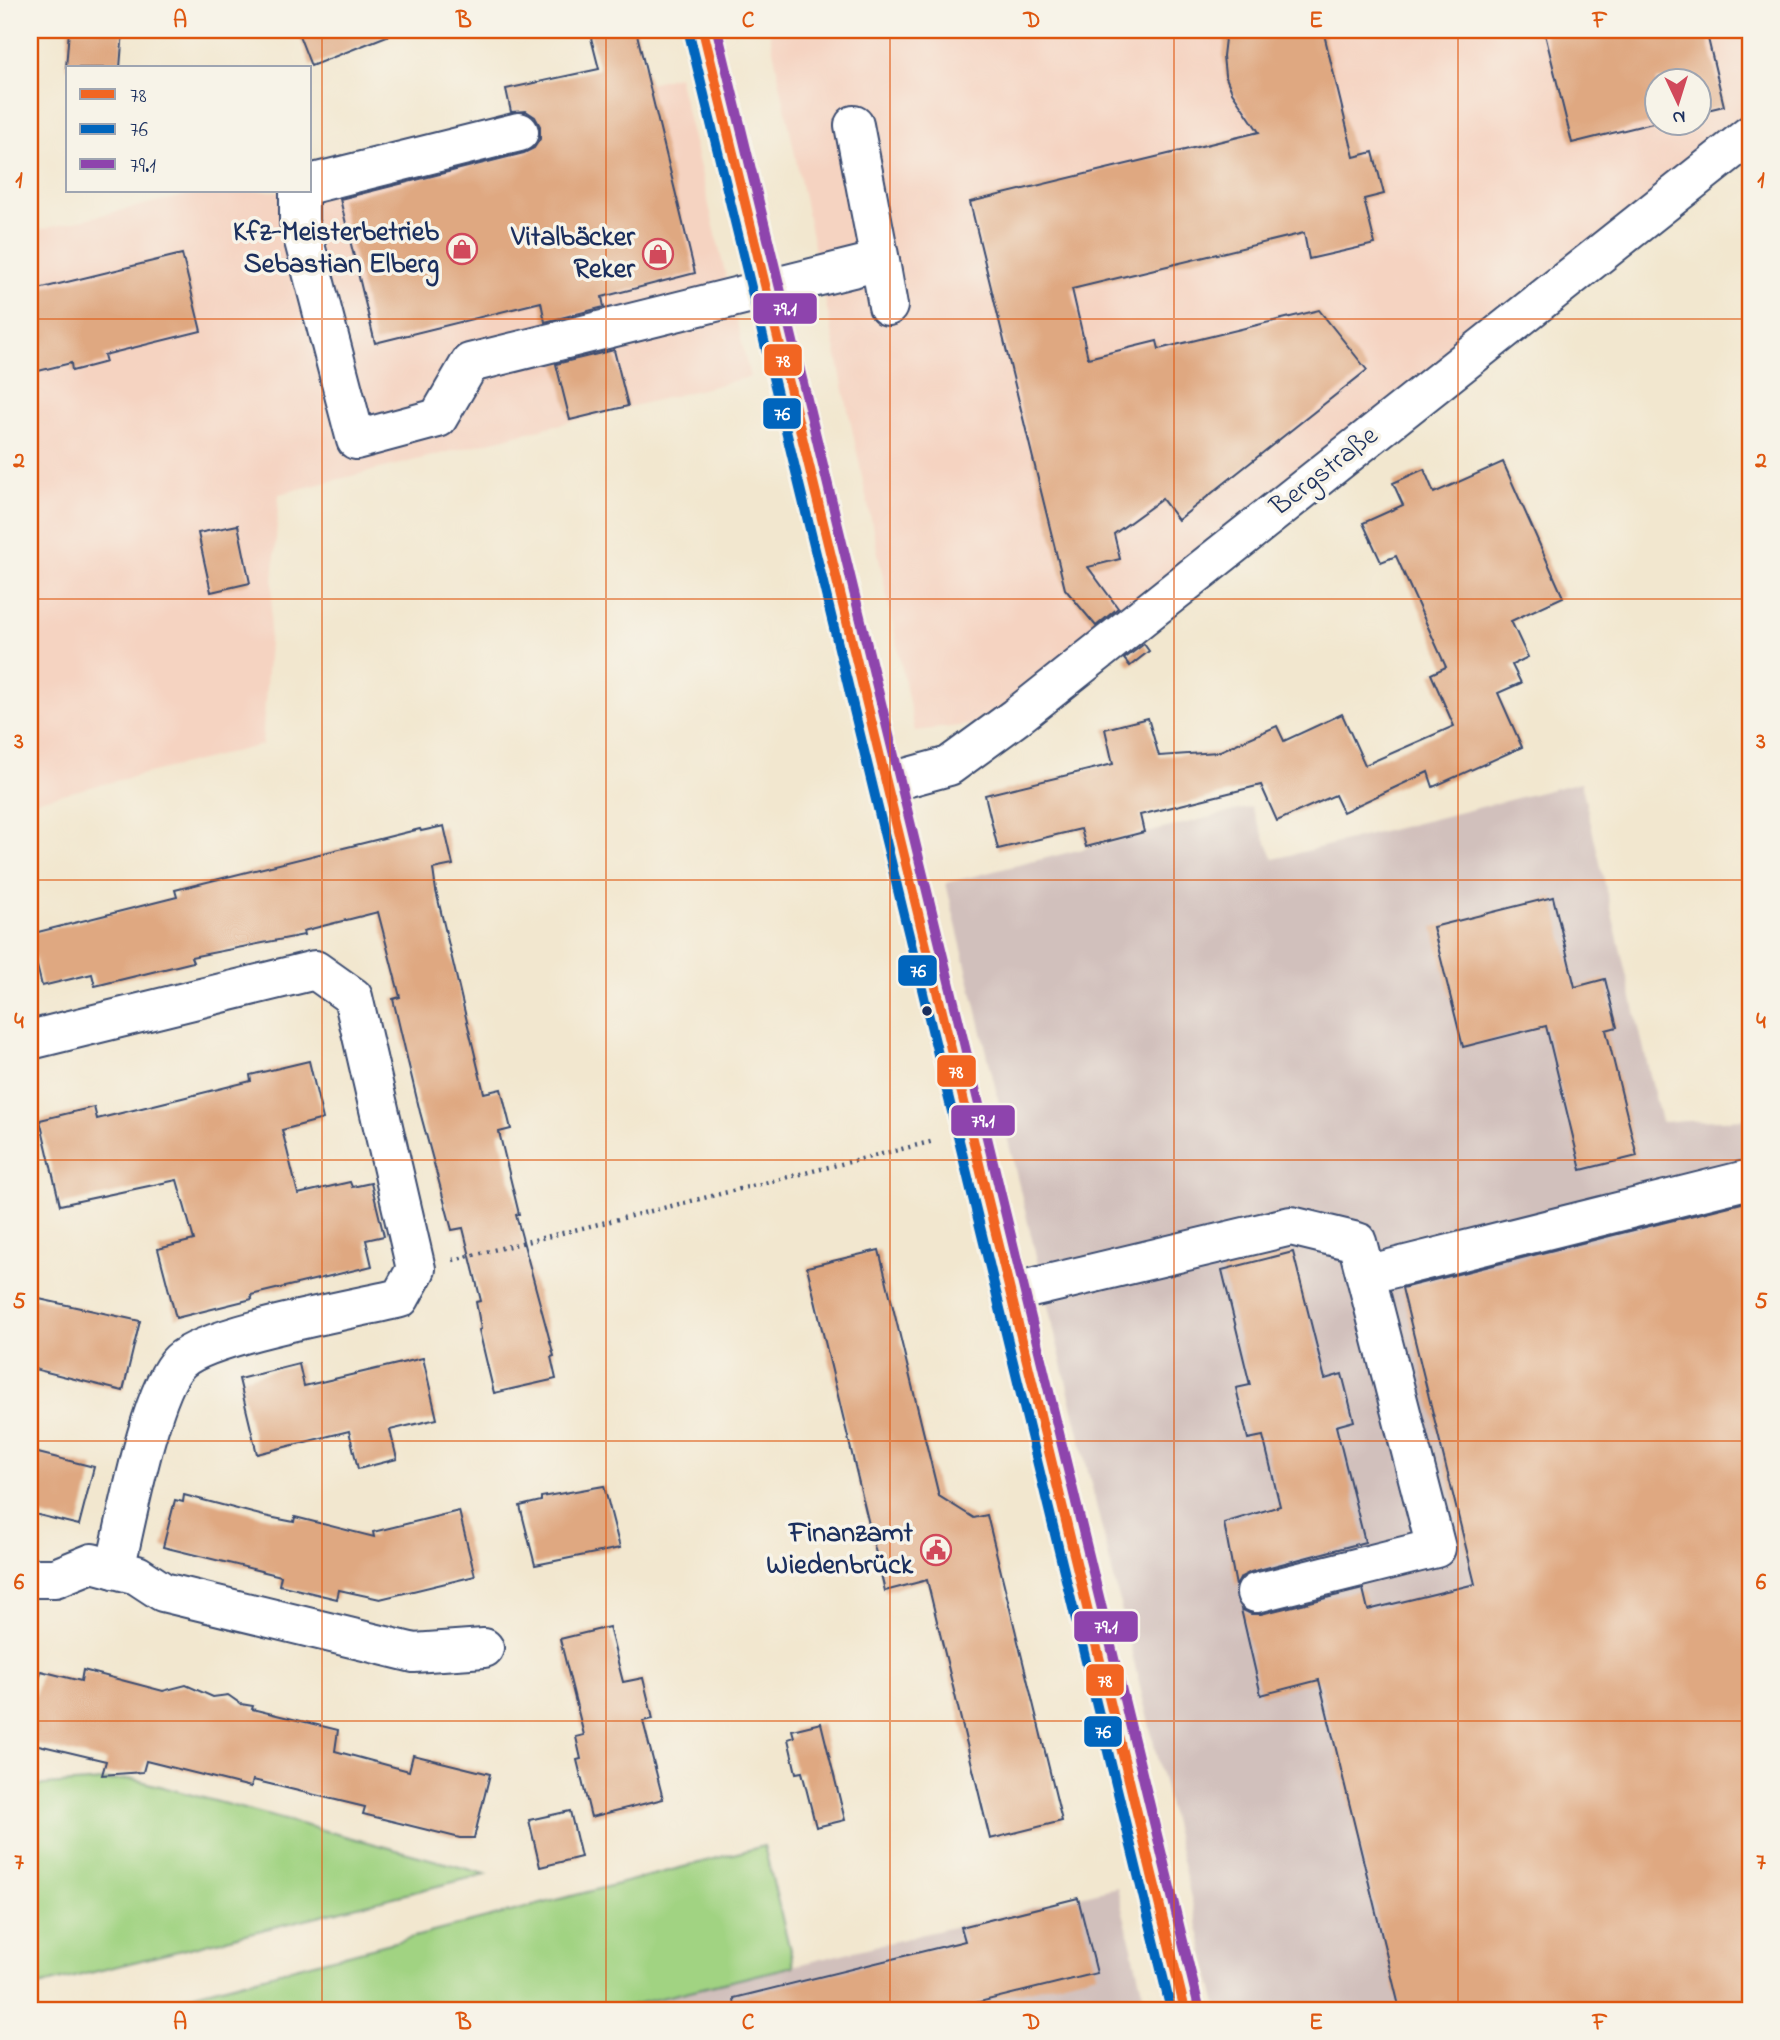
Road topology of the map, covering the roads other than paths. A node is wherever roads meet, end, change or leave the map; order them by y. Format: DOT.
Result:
graph roads {
  1 [pos="703,30"];
  2 [pos="854,125"];
  3 [pos="519,132"];
  4 [pos="1750,135"];
  5 [pos="312,184"];
  6 [pos="299,192"];
  7 [pos="880,261"];
  8 [pos="766,289"];
  9 [pos="888,306"];
  10 [pos="887,783"];
  11 [pos="30,1040"];
  12 [pos="1750,1179"];
  13 [pos="1366,1275"];
  14 [pos="1010,1293"];
  15 [pos="115,1569"];
  16 [pos="30,1578"];
  17 [pos="1256,1593"];
  18 [pos="484,1648"];
  19 [pos="1185,2010"];
  1 -- 8 [label="main road"];
  2 -- 7 [label="street"];
  3 -- 5 [label="street"];
  4 -- 10 [label="street, Bergstraße"];
  6 -- 8 [label="street"];
  7 -- 8 [label="street"];
  7 -- 9 [label="street"];
  8 -- 10 [label="main road"];
  10 -- 14 [label="main road"];
  11 -- 15 [label="street"];
  12 -- 13 [label="street"];
  13 -- 14 [label="street"];
  13 -- 17 [label="street"];
  14 -- 19 [label="main road"];
  15 -- 16 [label="street"];
  15 -- 18 [label="street"];
}
